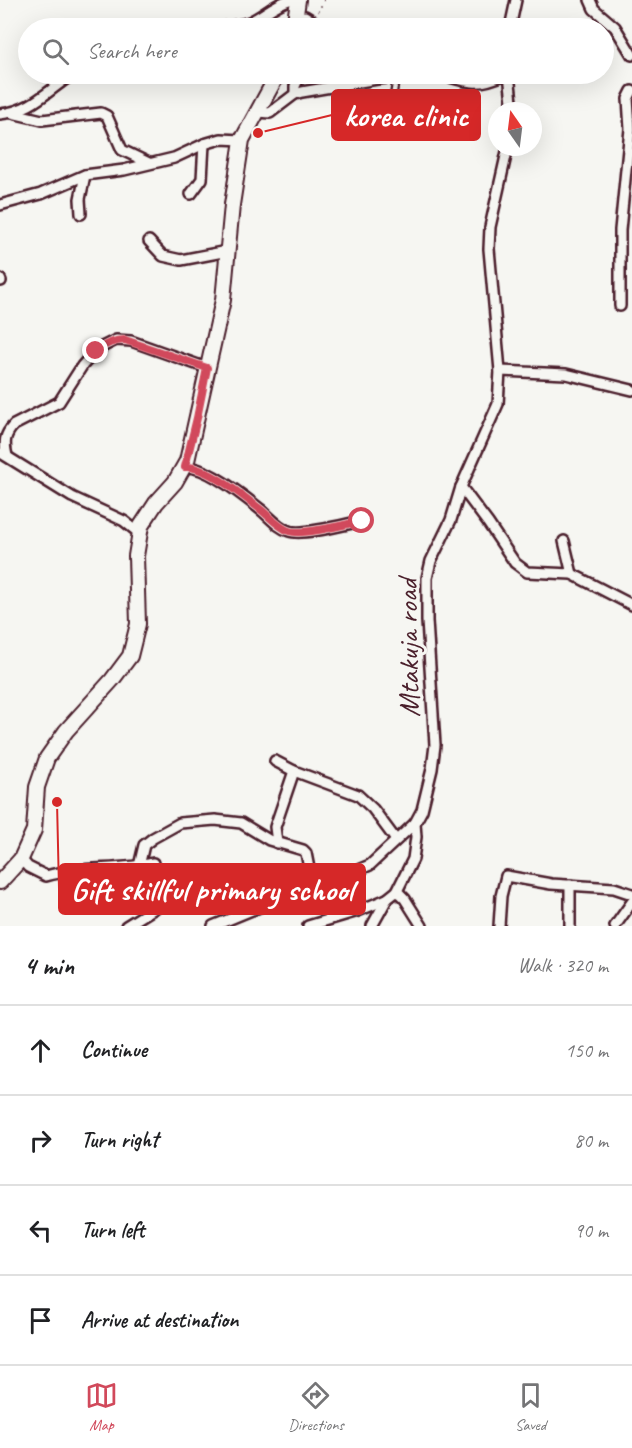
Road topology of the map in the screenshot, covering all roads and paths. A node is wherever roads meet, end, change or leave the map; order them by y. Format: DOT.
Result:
graph roads {
  1 [pos="289,0"];
  2 [pos="298,0"];
  3 [pos="324,0"];
  4 [pos="516,0"];
  5 [pos="590,0"];
  6 [pos="254,18"];
  7 [pos="296,18"];
  8 [pos="317,18"];
  9 [pos="512,18"];
  10 [pos="604,18"];
  11 [pos="614,26"];
  12 [pos="632,55"];
  13 [pos="60,84"];
  14 [pos="274,84"];
  15 [pos="296,84"];
  16 [pos="350,84"];
  17 [pos="395,84"];
  18 [pos="509,84"];
  19 [pos="632,91"];
  20 [pos="295,94"];
  21 [pos="512,102"];
  22 [pos="259,112"];
  23 [pos="12,113"];
  24 [pos="0,114"];
  25 [pos="631,130"];
  26 [pos="388,133"];
  27 [pos="242,140"];
  28 [pos="204,144"];
  29 [pos="506,156"];
  30 [pos="149,163"];
  31 [pos="85,175"];
  32 [pos="191,194"];
  33 [pos="0,205"];
  34 [pos="81,214"];
  35 [pos="149,241"];
  36 [pos="228,252"];
  37 [pos="620,306"];
  38 [pos="207,368"];
  39 [pos="500,371"];
  40 [pos="632,390"];
  41 [pos="3,454"];
  42 [pos="185,467"];
  43 [pos="461,487"];
  44 [pos="362,521"];
  45 [pos="139,533"];
  46 [pos="564,541"];
  47 [pos="572,574"];
  48 [pos="632,605"];
  49 [pos="275,761"];
  50 [pos="294,771"];
  51 [pos="416,823"];
  52 [pos="396,840"];
  53 [pos="277,843"];
  54 [pos="21,859"];
  55 [pos="153,863"];
  56 [pos="139,866"];
  57 [pos="0,882"];
  58 [pos="570,885"];
  59 [pos="313,889"];
  60 [pos="397,891"];
  61 [pos="632,894"];
  62 [pos="387,899"];
  63 [pos="161,902"];
  64 [pos="632,902"];
  65 [pos="126,926"];
  66 [pos="213,926"];
  67 [pos="308,926"];
  68 [pos="372,926"];
  69 [pos="422,926"];
  70 [pos="499,926"];
  71 [pos="570,926"];
  72 [pos="615,926"];
  1 -- 6 [label="street"];
  2 -- 7 [label="street"];
  3 -- 8 [label="path"];
  4 -- 9 [label="street"];
  5 -- 10 [label="street"];
  11 -- 12 [label="street"];
  13 -- 23 [label="street"];
  14 -- 22 [label="street"];
  15 -- 20 [label="street"];
  16 -- 20 [label="street"];
  17 -- 26 [label="lane"];
  18 -- 21 [label="street"];
  19 -- 25 [label="street"];
  20 -- 22 [label="street"];
  22 -- 27 [label="street"];
  23 -- 24 [label="street"];
  23 -- 30 [label="street"];
  25 -- 37 [label="street"];
  27 -- 28 [label="street"];
  27 -- 36 [label="street"];
  28 -- 30 [label="street"];
  28 -- 32 [label="street"];
  29 -- 39 [label="street, Mtakuja road"];
  30 -- 31 [label="street"];
  31 -- 33 [label="street"];
  31 -- 34 [label="street"];
  35 -- 36 [label="street"];
  36 -- 38 [label="street"];
  38 -- 41 [label="street"];
  38 -- 42 [label="street"];
  39 -- 40 [label="street"];
  39 -- 43 [label="street, Mtakuja road"];
  41 -- 45 [label="street"];
  42 -- 44 [label="street"];
  42 -- 45 [label="street"];
  43 -- 47 [label="street"];
  43 -- 51 [label="street, Mtakuja road"];
  45 -- 54 [label="street"];
  46 -- 47 [label="street"];
  47 -- 48 [label="street"];
  49 -- 50 [label="street"];
  50 -- 52 [label="street"];
  50 -- 53 [label="street"];
  51 -- 52 [label="street, Mtakuja road"];
  51 -- 60 [label="street"];
  52 -- 59 [label="street, Mtakuja road"];
  53 -- 56 [label="street"];
  53 -- 59 [label="street"];
  54 -- 56 [label="street"];
  54 -- 57 [label="street"];
  55 -- 56 [label="street"];
  58 -- 61 [label="street"];
  58 -- 70 [label="street"];
  58 -- 71 [label="street"];
  59 -- 66 [label="street, Mtakuja road"];
  60 -- 62 [label="street"];
  60 -- 69 [label="street"];
  62 -- 67 [label="street"];
  62 -- 68 [label="street"];
  63 -- 65 [label="street"];
  64 -- 72 [label="street"];
}
